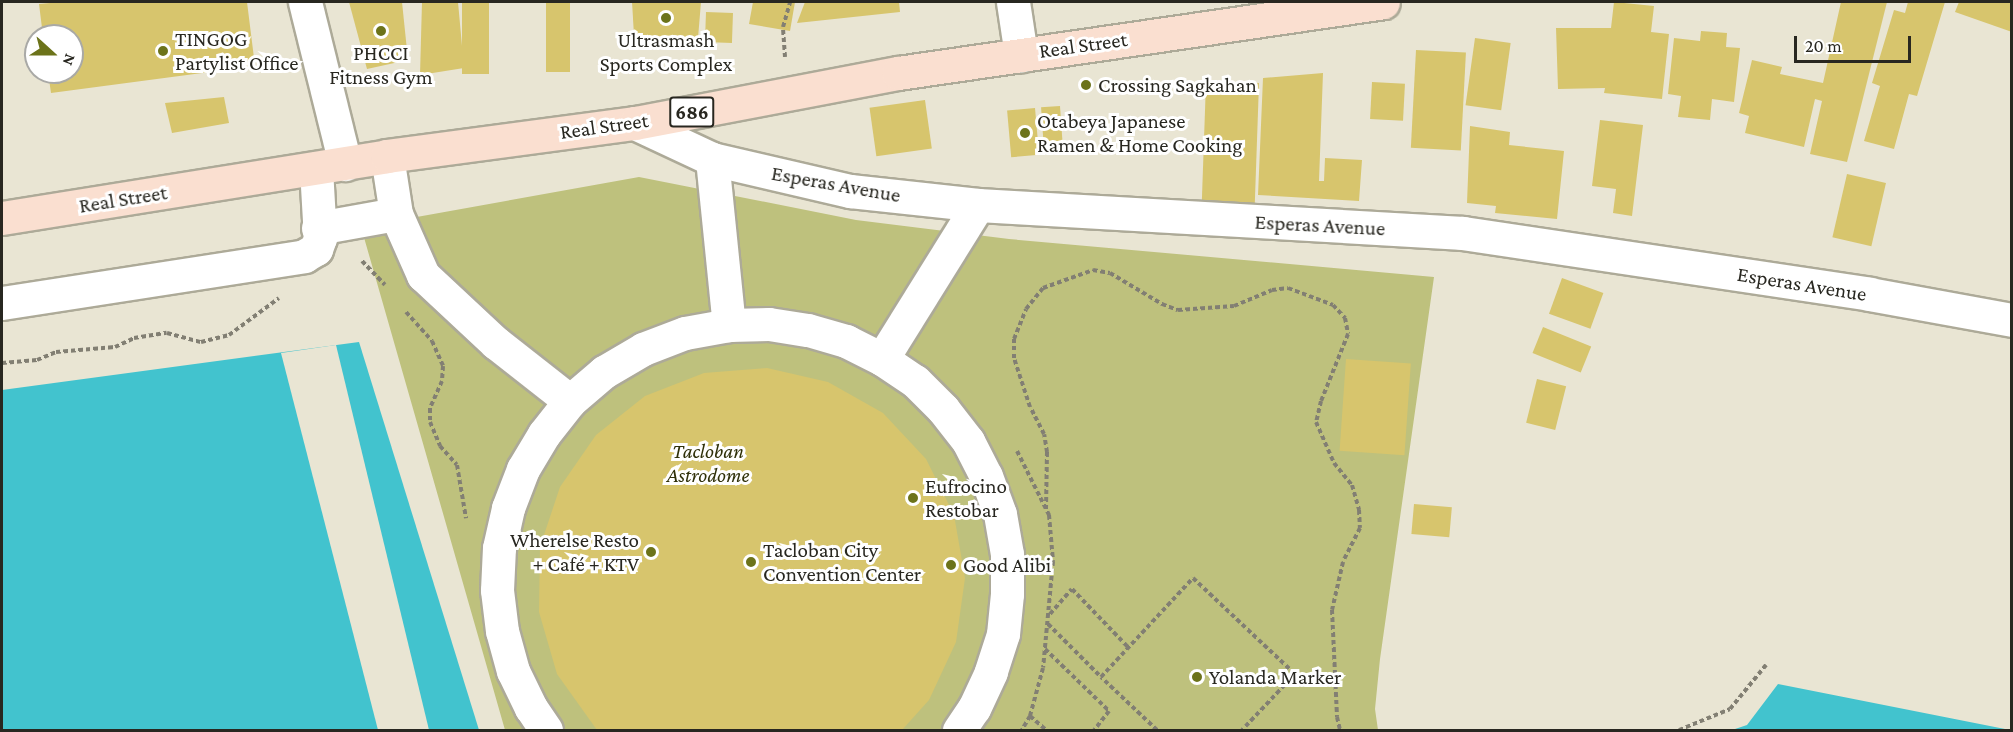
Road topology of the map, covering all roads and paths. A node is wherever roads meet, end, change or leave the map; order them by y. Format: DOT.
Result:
graph roads {
  1 [pos="305,2"];
  2 [pos="790,2"];
  3 [pos="1013,2"];
  4 [pos="1383,2"];
  5 [pos="1021,55"];
  6 [pos="787,94"];
  7 [pos="635,123"];
  8 [pos="387,156"];
  9 [pos="712,159"];
  10 [pos="330,166"];
  11 [pos="978,205"];
  12 [pos="396,214"];
  13 [pos="2,218"];
  14 [pos="318,228"];
  15 [pos="289,259"];
  16 [pos="362,261"];
  17 [pos="391,293"];
  18 [pos="2,303"];
  19 [pos="403,308"];
  20 [pos="2012,320"];
  21 [pos="729,325"];
  22 [pos="882,359"];
  23 [pos="2,363"];
  24 [pos="570,401"];
  25 [pos="1046,509"];
  26 [pos="467,523"];
  27 [pos="1049,614"];
  28 [pos="1048,624"];
  29 [pos="1128,647"];
  30 [pos="1045,649"];
  31 [pos="1766,665"];
  32 [pos="1101,677"];
  33 [pos="1030,716"];
  34 [pos="546,730"];
  35 [pos="958,730"];
  36 [pos="1046,730"];
  37 [pos="1094,730"];
  38 [pos="1157,730"];
  39 [pos="1242,730"];
  40 [pos="1340,730"];
  41 [pos="1679,730"];
  1 -- 10 [label="street"];
  2 -- 6 [label="path"];
  3 -- 5 [label="street"];
  4 -- 5 [label="main road, Real Street / 686"];
  5 -- 6 [label="main road, Real Street / 686"];
  6 -- 7 [label="main road, Real Street / 686"];
  7 -- 8 [label="main road, Real Street / 686"];
  7 -- 9 [label="street, Esperas Avenue"];
  8 -- 10 [label="main road, Real Street / 686"];
  8 -- 12 [label="street"];
  9 -- 11 [label="street, Esperas Avenue"];
  9 -- 21 [label="street"];
  10 -- 13 [label="main road, Real Street / 686"];
  10 -- 14 [label="street"];
  11 -- 20 [label="street, Esperas Avenue"];
  11 -- 22 [label="street"];
  12 -- 14 [label="street"];
  12 -- 24 [label="street"];
  14 -- 15 [label="street"];
  15 -- 18 [label="street"];
  15 -- 23 [label="path"];
  16 -- 17 [label="path"];
  19 -- 26 [label="path"];
  21 -- 22 [label="street"];
  21 -- 24 [label="street"];
  22 -- 35 [label="street"];
  24 -- 34 [label="street"];
  25 -- 40 [label="path"];
  27 -- 29 [label="path"];
  28 -- 32 [label="path"];
  29 -- 32 [label="path"];
  29 -- 39 [label="path"];
  30 -- 37 [label="path"];
  31 -- 41 [label="path"];
  32 -- 38 [label="path"];
  33 -- 36 [label="path"];
}
